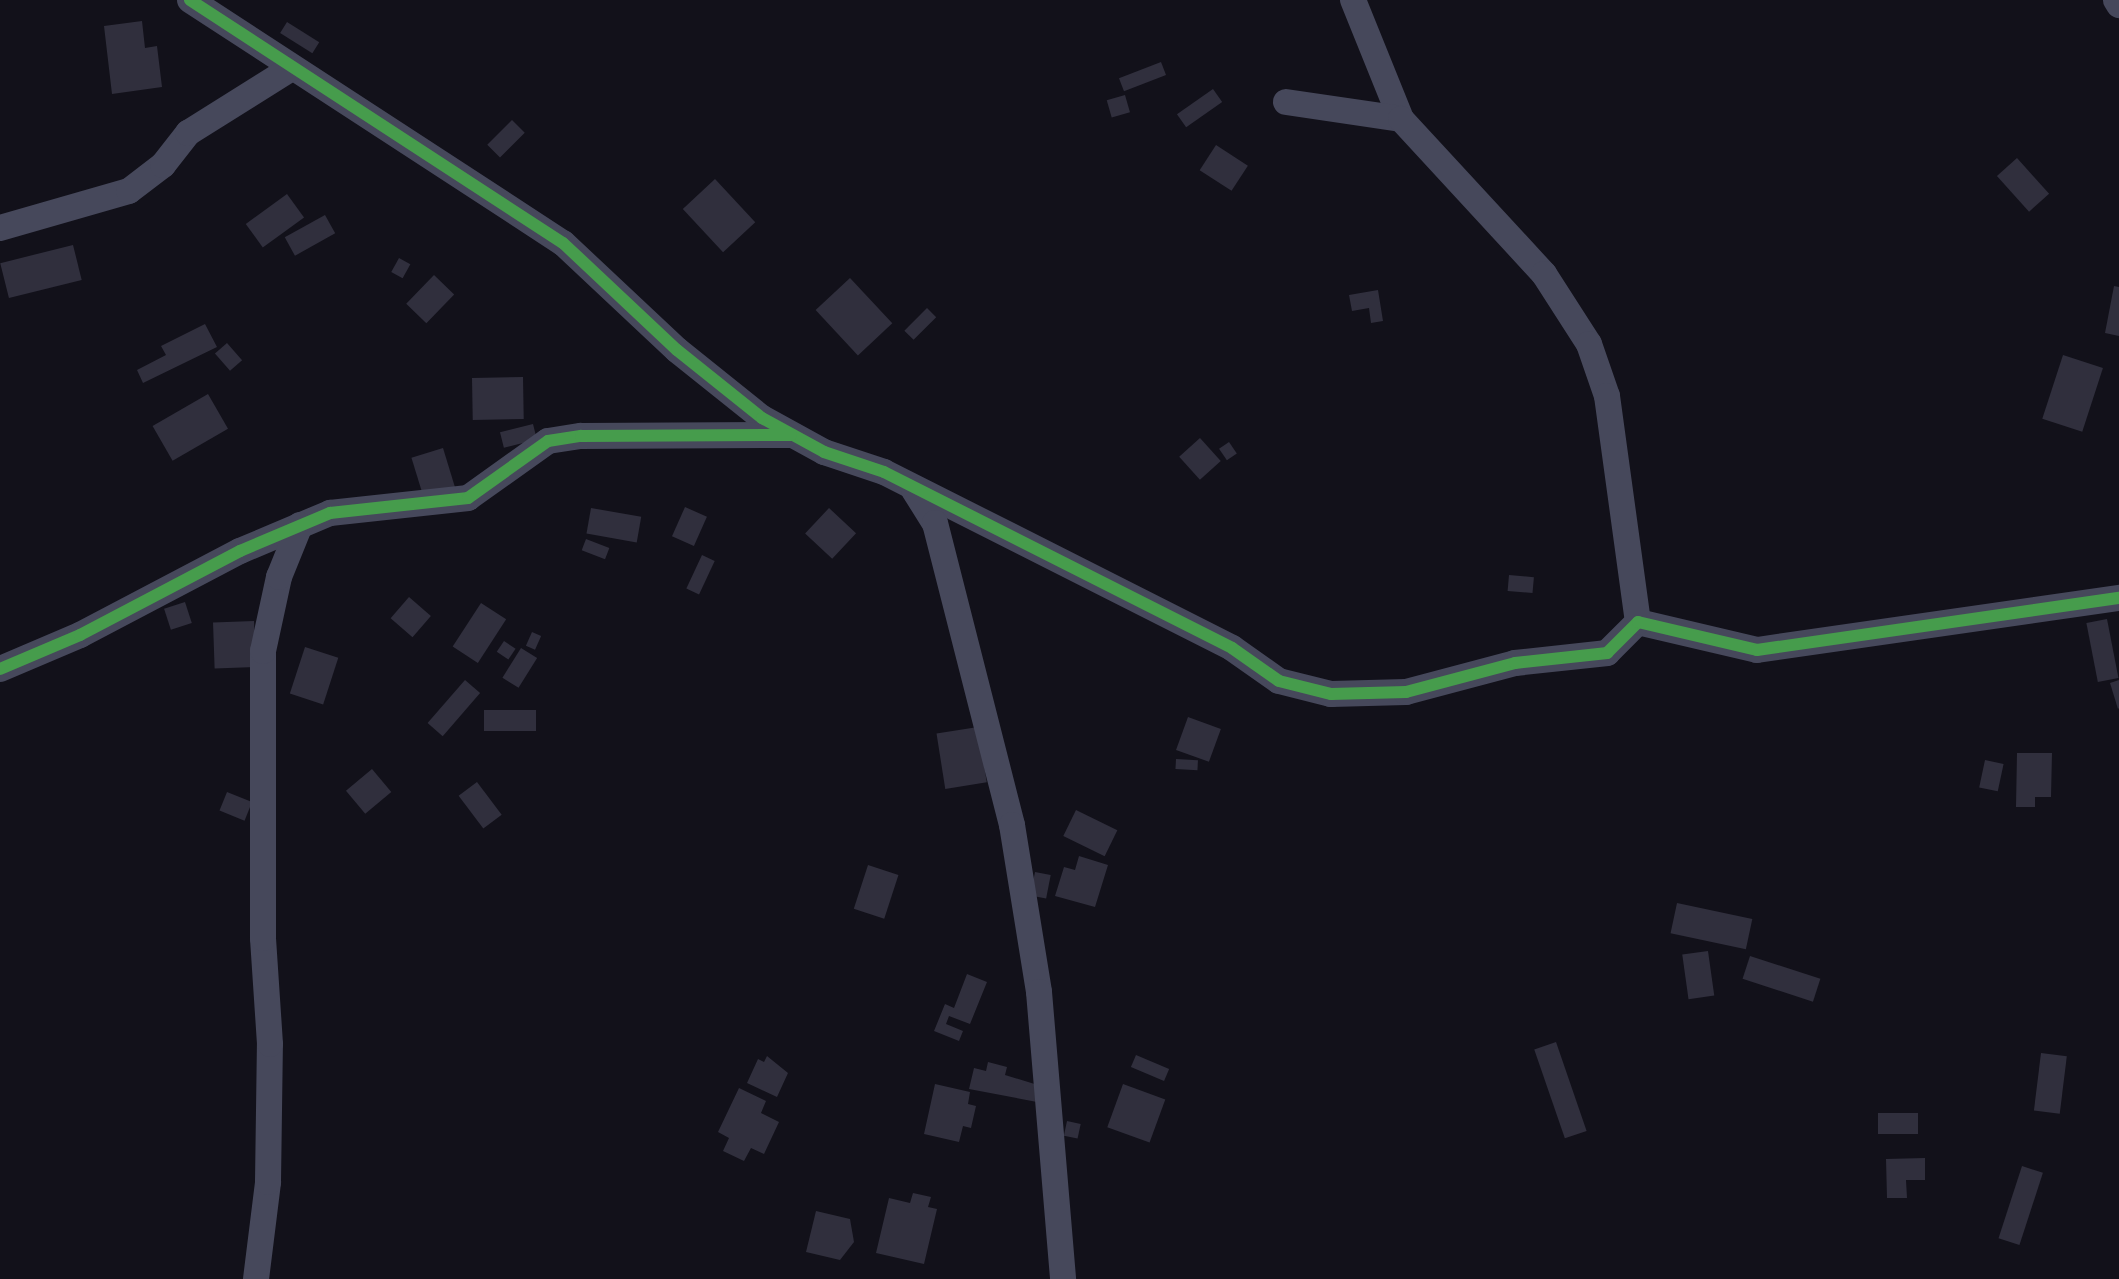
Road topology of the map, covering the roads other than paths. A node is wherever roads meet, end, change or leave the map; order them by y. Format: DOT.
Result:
graph roads {
  1 [pos="190,0"];
  2 [pos="1353,0"];
  3 [pos="290,69"];
  4 [pos="1286,102"];
  5 [pos="1401,119"];
  6 [pos="0,228"];
  7 [pos="791,435"];
  8 [pos="912,487"];
  9 [pos="300,525"];
  10 [pos="2119,598"];
  11 [pos="1638,622"];
  12 [pos="0,669"];
  13 [pos="256,1279"];
  14 [pos="1063,1279"];
  1 -- 3 [label="street"];
  2 -- 5 [label="street"];
  3 -- 6 [label="street"];
  3 -- 7 [label="street"];
  4 -- 5 [label="street"];
  5 -- 11 [label="street"];
  7 -- 8 [label="street"];
  7 -- 9 [label="street"];
  8 -- 11 [label="street"];
  8 -- 14 [label="street"];
  9 -- 12 [label="street"];
  9 -- 13 [label="street"];
  10 -- 11 [label="street"];
}
